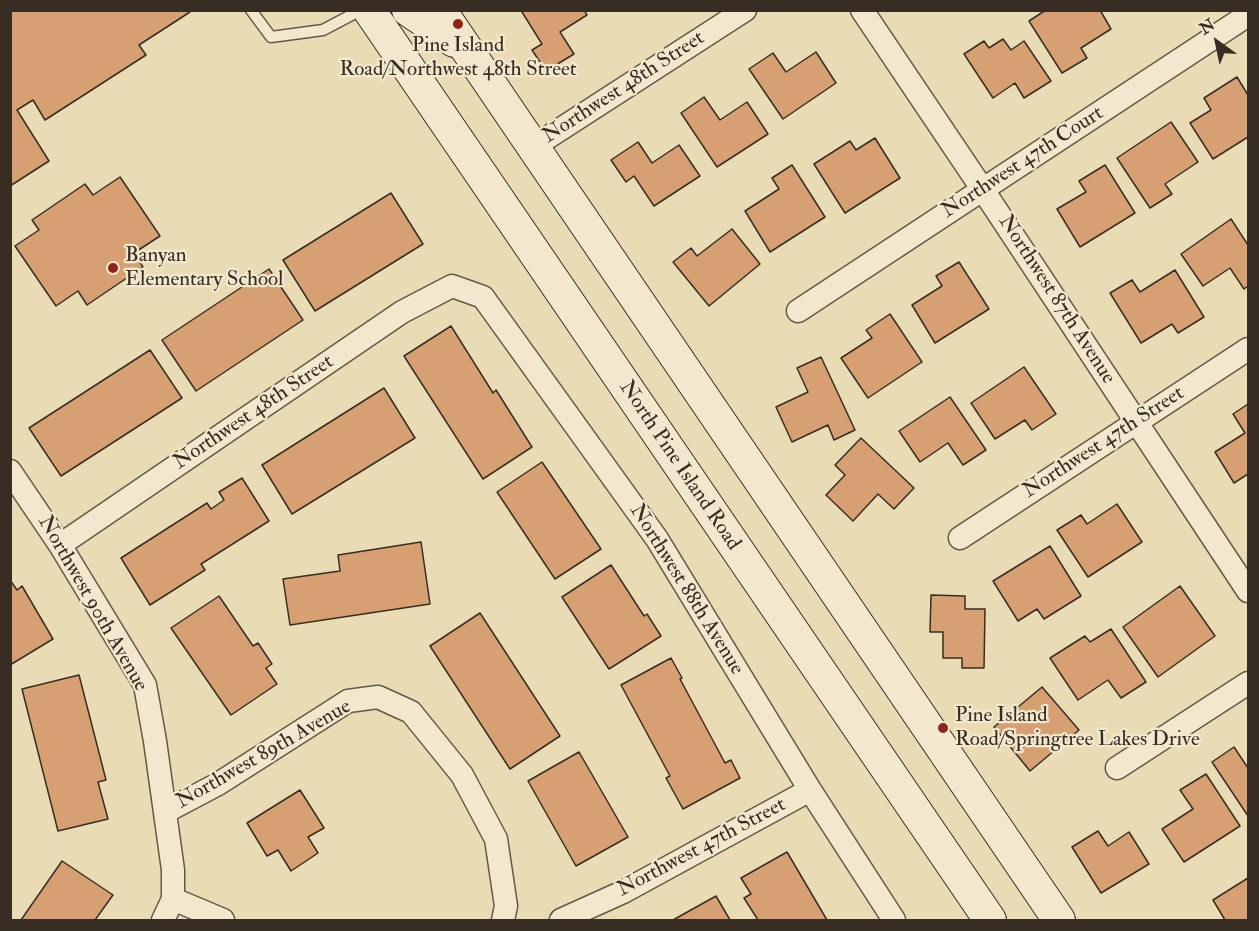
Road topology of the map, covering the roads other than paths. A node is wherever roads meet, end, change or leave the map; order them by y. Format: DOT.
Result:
graph roads {
  1 [pos="251,10"];
  2 [pos="361,10"];
  3 [pos="369,10"];
  4 [pos="408,10"];
  5 [pos="440,10"];
  6 [pos="745,10"];
  7 [pos="862,10"];
  8 [pos="1248,15"];
  9 [pos="467,50"];
  10 [pos="533,147"];
  11 [pos="983,190"];
  12 [pos="452,286"];
  13 [pos="798,311"];
  14 [pos="1248,349"];
  15 [pos="1137,422"];
  16 [pos="10,471"];
  17 [pos="960,538"];
  18 [pos="60,545"];
  19 [pos="1248,591"];
  20 [pos="1248,683"];
  21 [pos="1117,768"];
  22 [pos="810,790"];
  23 [pos="165,812"];
  24 [pos="173,899"];
  25 [pos="164,921"];
  26 [pos="223,921"];
  27 [pos="503,921"];
  28 [pos="561,921"];
  29 [pos="894,921"];
  30 [pos="990,921"];
  31 [pos="1059,921"];
  1 -- 2 [label="lane"];
  3 -- 30 [label="main road, North Pine Island Road"];
  4 -- 9 [label="main road"];
  5 -- 9 [label="main road"];
  6 -- 10 [label="street, Northwest 48th Street"];
  7 -- 11 [label="street, Northwest 87th Avenue"];
  8 -- 11 [label="street, Northwest 47th Court"];
  9 -- 10 [label="main road"];
  10 -- 31 [label="main road"];
  11 -- 13 [label="street, Northwest 47th Court"];
  11 -- 15 [label="street, Northwest 87th Avenue"];
  12 -- 18 [label="street, Northwest 48th Street"];
  12 -- 22 [label="street, Northwest 88th Avenue"];
  14 -- 15 [label="street, Northwest 47th Street"];
  15 -- 17 [label="street, Northwest 47th Street"];
  15 -- 19 [label="street, Northwest 87th Avenue"];
  16 -- 18 [label="street, Northwest 90th Avenue"];
  18 -- 23 [label="street, Northwest 90th Avenue"];
  20 -- 21 [label="street"];
  22 -- 28 [label="street, Northwest 47th Street"];
  22 -- 29 [label="street, Northwest 88th Avenue"];
  23 -- 24 [label="street, Northwest 90th Avenue"];
  23 -- 27 [label="street, Northwest 89th Avenue"];
  24 -- 25 [label="street, Northwest 90th Avenue"];
  24 -- 26 [label="street"];
}
